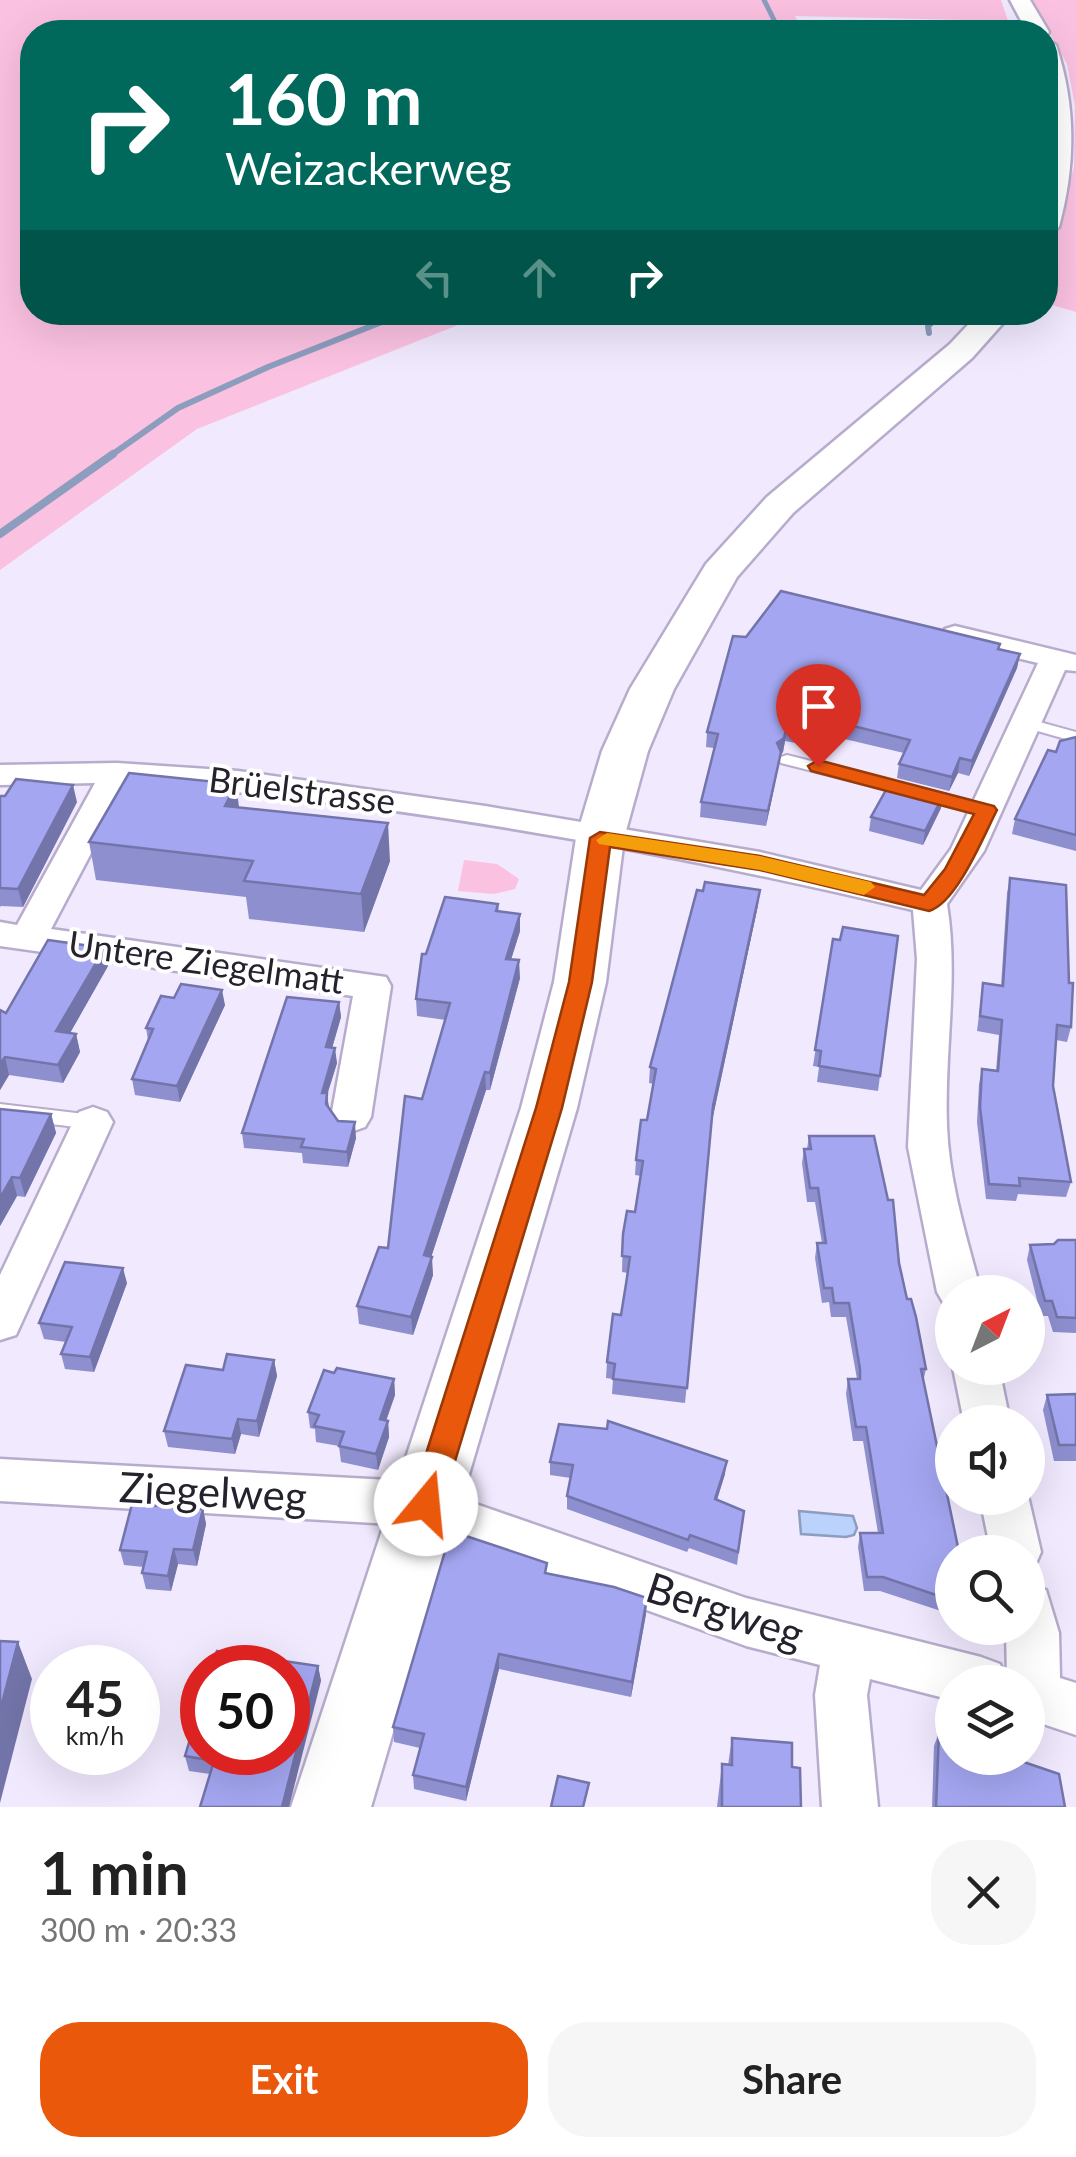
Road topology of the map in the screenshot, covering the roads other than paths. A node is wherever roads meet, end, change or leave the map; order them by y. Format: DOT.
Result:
graph roads {
  1 [pos="1058,74"];
  2 [pos="1058,186"];
  3 [pos="986,325"];
  4 [pos="922,628"];
  5 [pos="1066,661"];
  6 [pos="1025,723"];
  7 [pos="1076,736"];
  8 [pos="787,760"];
  9 [pos="117,772"];
  10 [pos="0,775"];
  11 [pos="986,810"];
  12 [pos="600,838"];
  13 [pos="929,903"];
  14 [pos="14,936"];
  15 [pos="0,1111"];
  16 [pos="351,1117"];
  17 [pos="94,1122"];
  18 [pos="955,1275"];
  19 [pos="0,1322"];
  20 [pos="0,1480"];
  21 [pos="450,1514"];
  22 [pos="1035,1645"];
  23 [pos="850,1651"];
  24 [pos="935,1671"];
  25 [pos="1046,1699"];
  26 [pos="330,1807"];
  27 [pos="850,1807"];
  1 -- 2 [label="main road"];
  3 -- 12 [label="main road"];
  4 -- 5 [label="street"];
  5 -- 6 [label="street"];
  6 -- 7 [label="lane"];
  6 -- 11 [label="street"];
  8 -- 11 [label="lane"];
  9 -- 10 [label="street, Brüelstrasse"];
  9 -- 12 [label="street, Brüelstrasse"];
  9 -- 14 [label="street, Untere Ziegelmatt"];
  11 -- 13 [label="street"];
  12 -- 13 [label="street, Brüelstrasse"];
  12 -- 21 [label="main road"];
  13 -- 18 [label="street"];
  14 -- 16 [label="street, Untere Ziegelmatt"];
  15 -- 17 [label="lane"];
  17 -- 19 [label="street"];
  20 -- 21 [label="street, Ziegelweg"];
  21 -- 23 [label="street, Bergweg"];
  21 -- 26 [label="main road"];
  22 -- 25 [label="street"];
  23 -- 24 [label="street, Bergweg"];
  23 -- 27 [label="street"];
}
